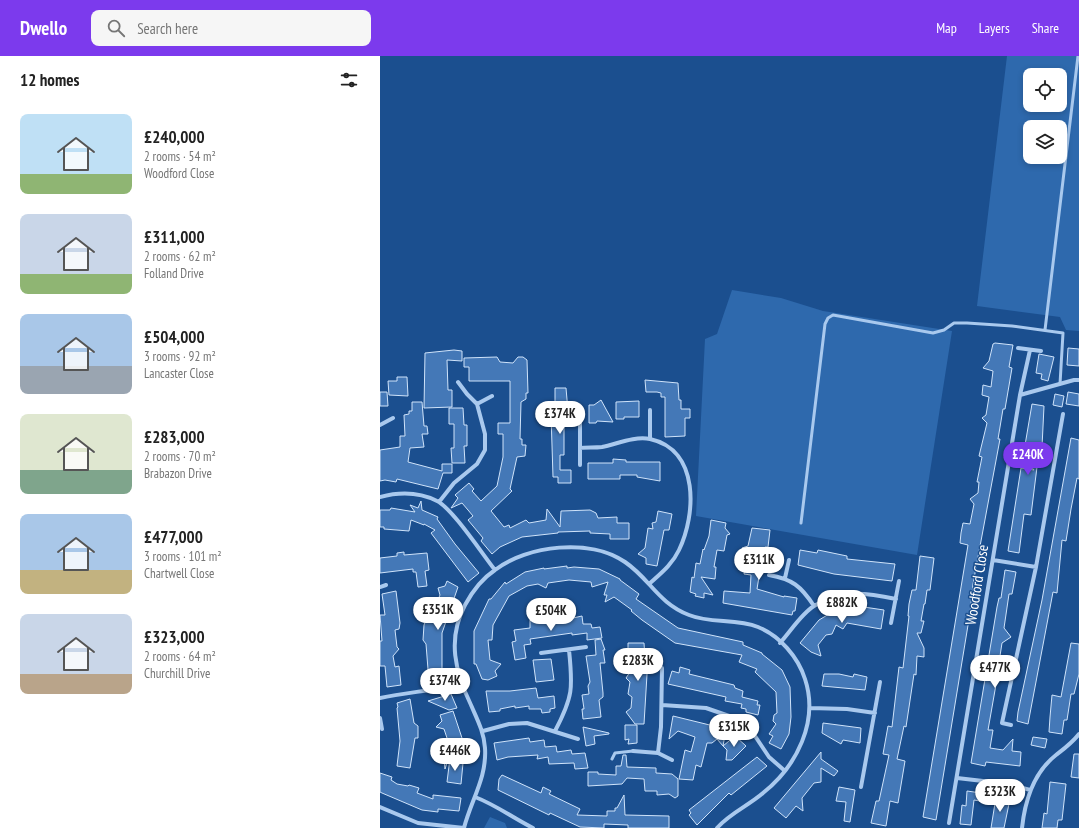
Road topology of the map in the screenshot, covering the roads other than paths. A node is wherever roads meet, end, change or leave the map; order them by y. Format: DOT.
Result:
graph roads {
  1 [pos="1078,56"];
  2 [pos="1045,330"];
  3 [pos="1018,348"];
  4 [pos="1030,350"];
  5 [pos="1041,351"];
  6 [pos="1079,380"];
  7 [pos="458,382"];
  8 [pos="1060,384"];
  9 [pos="1020,395"];
  10 [pos="492,396"];
  11 [pos="477,404"];
  12 [pos="650,410"];
  13 [pos="1063,414"];
  14 [pos="393,418"];
  15 [pos="580,423"];
  16 [pos="380,425"];
  17 [pos="650,439"];
  18 [pos="580,448"];
  19 [pos="580,465"];
  20 [pos="380,496"];
  21 [pos="439,502"];
  22 [pos="801,523"];
  23 [pos="789,560"];
  24 [pos="993,560"];
  25 [pos="1036,566"];
  26 [pos="494,570"];
  27 [pos="769,575"];
  28 [pos="785,578"];
  29 [pos="899,582"];
  30 [pos="649,584"];
  31 [pos="386,585"];
  32 [pos="380,587"];
  33 [pos="896,598"];
  34 [pos="814,606"];
  35 [pos="891,623"];
  36 [pos="780,643"];
  37 [pos="586,648"];
  38 [pos="569,650"];
  39 [pos="541,653"];
  40 [pos="662,668"];
  41 [pos="880,682"];
  42 [pos="461,684"];
  43 [pos="380,698"];
  44 [pos="662,705"];
  45 [pos="810,708"];
  46 [pos="875,713"];
  47 [pos="380,718"];
  48 [pos="1011,725"];
  49 [pos="382,729"];
  50 [pos="483,731"];
  51 [pos="555,731"];
  52 [pos="1079,734"];
  53 [pos="578,739"];
  54 [pos="633,752"];
  55 [pos="658,753"];
  56 [pos="612,759"];
  57 [pos="672,760"];
  58 [pos="784,771"];
  59 [pos="957,778"];
  60 [pos="861,787"];
  61 [pos="1030,790"];
  62 [pos="475,797"];
  63 [pos="380,807"];
  64 [pos="949,823"];
  65 [pos="464,828"];
  66 [pos="533,828"];
  67 [pos="717,828"];
  68 [pos="1022,828"];
  1 -- 2 [label="lane"];
  2 -- 8 [label="lane"];
  2 -- 22 [label="lane"];
  3 -- 4 [label="street"];
  4 -- 5 [label="street"];
  4 -- 9 [label="street, Woodford Close"];
  6 -- 8 [label="street"];
  7 -- 11 [label="street"];
  8 -- 9 [label="street"];
  9 -- 24 [label="street, Woodford Close"];
  10 -- 11 [label="street"];
  11 -- 21 [label="street"];
  12 -- 17 [label="street"];
  13 -- 25 [label="street"];
  14 -- 16 [label="street"];
  15 -- 18 [label="street"];
  17 -- 18 [label="street"];
  17 -- 30 [label="street"];
  18 -- 19 [label="street"];
  20 -- 21 [label="street"];
  21 -- 26 [label="street"];
  23 -- 28 [label="street"];
  24 -- 25 [label="street"];
  24 -- 59 [label="street, Woodford Close"];
  25 -- 48 [label="street"];
  26 -- 30 [label="street"];
  26 -- 42 [label="street"];
  27 -- 28 [label="street"];
  28 -- 34 [label="street"];
  29 -- 33 [label="street"];
  30 -- 36 [label="street"];
  31 -- 32 [label="street"];
  33 -- 34 [label="street"];
  33 -- 35 [label="street"];
  34 -- 36 [label="street"];
  36 -- 45 [label="street"];
  37 -- 38 [label="street"];
  38 -- 39 [label="street"];
  38 -- 51 [label="street"];
  40 -- 44 [label="street"];
  41 -- 46 [label="street"];
  42 -- 43 [label="street"];
  42 -- 50 [label="street"];
  44 -- 55 [label="street"];
  44 -- 58 [label="street"];
  45 -- 46 [label="street"];
  45 -- 58 [label="street"];
  46 -- 60 [label="street"];
  47 -- 49 [label="street"];
  50 -- 51 [label="street"];
  50 -- 62 [label="street"];
  51 -- 53 [label="street"];
  52 -- 61 [label="street"];
  54 -- 55 [label="street"];
  54 -- 56 [label="lane"];
  55 -- 57 [label="street"];
  58 -- 67 [label="street"];
  59 -- 61 [label="street"];
  59 -- 64 [label="street, Woodford Close"];
  61 -- 68 [label="street"];
  62 -- 65 [label="street"];
  62 -- 66 [label="street"];
  63 -- 65 [label="street"];
}
